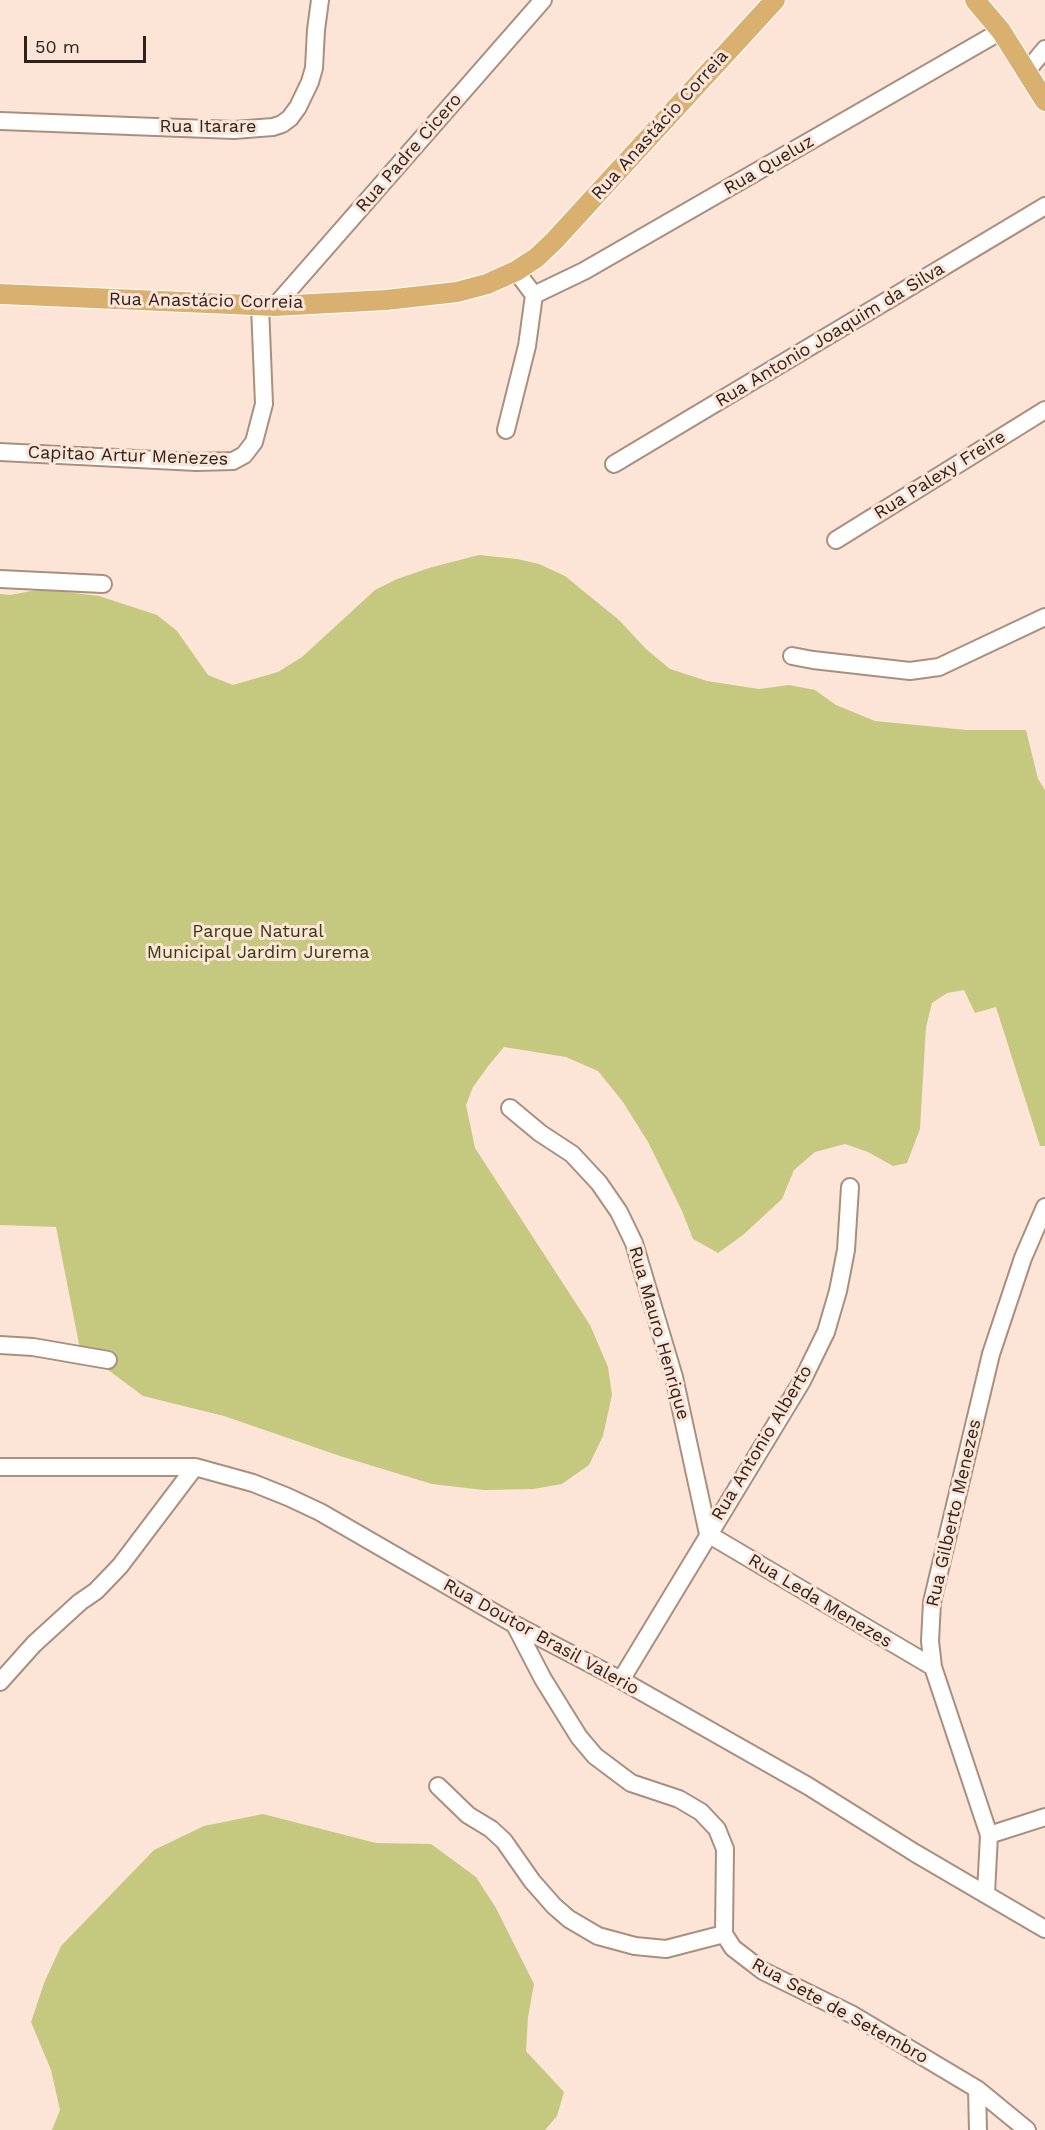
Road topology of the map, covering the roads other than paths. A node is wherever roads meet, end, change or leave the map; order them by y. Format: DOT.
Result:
graph roads {
  1 [pos="320,0"];
  2 [pos="543,0"];
  3 [pos="775,0"];
  4 [pos="975,0"];
  5 [pos="1001,31"];
  6 [pos="1045,49"];
  7 [pos="1026,72"];
  8 [pos="1045,101"];
  9 [pos="0,121"];
  10 [pos="1045,206"];
  11 [pos="516,272"];
  12 [pos="0,294"];
  13 [pos="534,295"];
  14 [pos="267,306"];
  15 [pos="1045,410"];
  16 [pos="506,430"];
  17 [pos="0,452"];
  18 [pos="614,464"];
  19 [pos="836,540"];
  20 [pos="0,579"];
  21 [pos="103,584"];
  22 [pos="1045,617"];
  23 [pos="792,656"];
  24 [pos="510,1108"];
  25 [pos="850,1187"];
  26 [pos="1045,1207"];
  27 [pos="0,1345"];
  28 [pos="108,1360"];
  29 [pos="0,1467"];
  30 [pos="195,1467"];
  31 [pos="708,1534"];
  32 [pos="514,1624"];
  33 [pos="933,1667"];
  34 [pos="621,1680"];
  35 [pos="0,1682"];
  36 [pos="438,1786"];
  37 [pos="1045,1817"];
  38 [pos="989,1835"];
  39 [pos="986,1893"];
  40 [pos="1045,1929"];
  41 [pos="724,1934"];
  42 [pos="977,2089"];
  43 [pos="978,2130"];
  44 [pos="1027,2130"];
  1 -- 9 [label="street, Rua Itarare"];
  2 -- 14 [label="street, Rua Padre Cicero"];
  3 -- 11 [label="main road, Rua Anastácio Correia"];
  4 -- 5 [label="main road"];
  5 -- 7 [label="main road"];
  5 -- 13 [label="street, Rua Queluz"];
  6 -- 7 [label="street"];
  7 -- 8 [label="main road"];
  10 -- 18 [label="street, Rua Antonio Joaquim da Silva"];
  11 -- 13 [label="street"];
  11 -- 14 [label="main road, Rua Anastácio Correia"];
  12 -- 14 [label="main road, Rua Anastácio Correia"];
  13 -- 16 [label="street"];
  14 -- 17 [label="street, Capitao Artur Menezes"];
  15 -- 19 [label="street, Rua Palexy Freire"];
  20 -- 21 [label="street"];
  22 -- 23 [label="street"];
  24 -- 31 [label="street, Rua Mauro Henrique"];
  25 -- 31 [label="street, Rua Antonio Alberto"];
  26 -- 33 [label="street, Rua Gilberto Menezes"];
  27 -- 28 [label="street"];
  29 -- 30 [label="street, Rua Doutor Brasil Valerio"];
  30 -- 32 [label="street, Rua Doutor Brasil Valerio"];
  30 -- 35 [label="street"];
  31 -- 33 [label="street, Rua Leda Menezes"];
  31 -- 34 [label="street, Rua Antonio Alberto"];
  32 -- 34 [label="street, Rua Doutor Brasil Valerio"];
  32 -- 41 [label="street"];
  33 -- 38 [label="street, Rua Gilberto Menezes"];
  34 -- 39 [label="street, Rua Doutor Brasil Valerio"];
  36 -- 41 [label="street"];
  37 -- 38 [label="street"];
  38 -- 39 [label="street, Rua Gilberto Menezes"];
  39 -- 40 [label="street, Rua Doutor Brasil Valerio"];
  41 -- 42 [label="street, Rua Sete de Setembro"];
  42 -- 43 [label="street"];
  42 -- 44 [label="street, Rua Sete de Setembro"];
}
